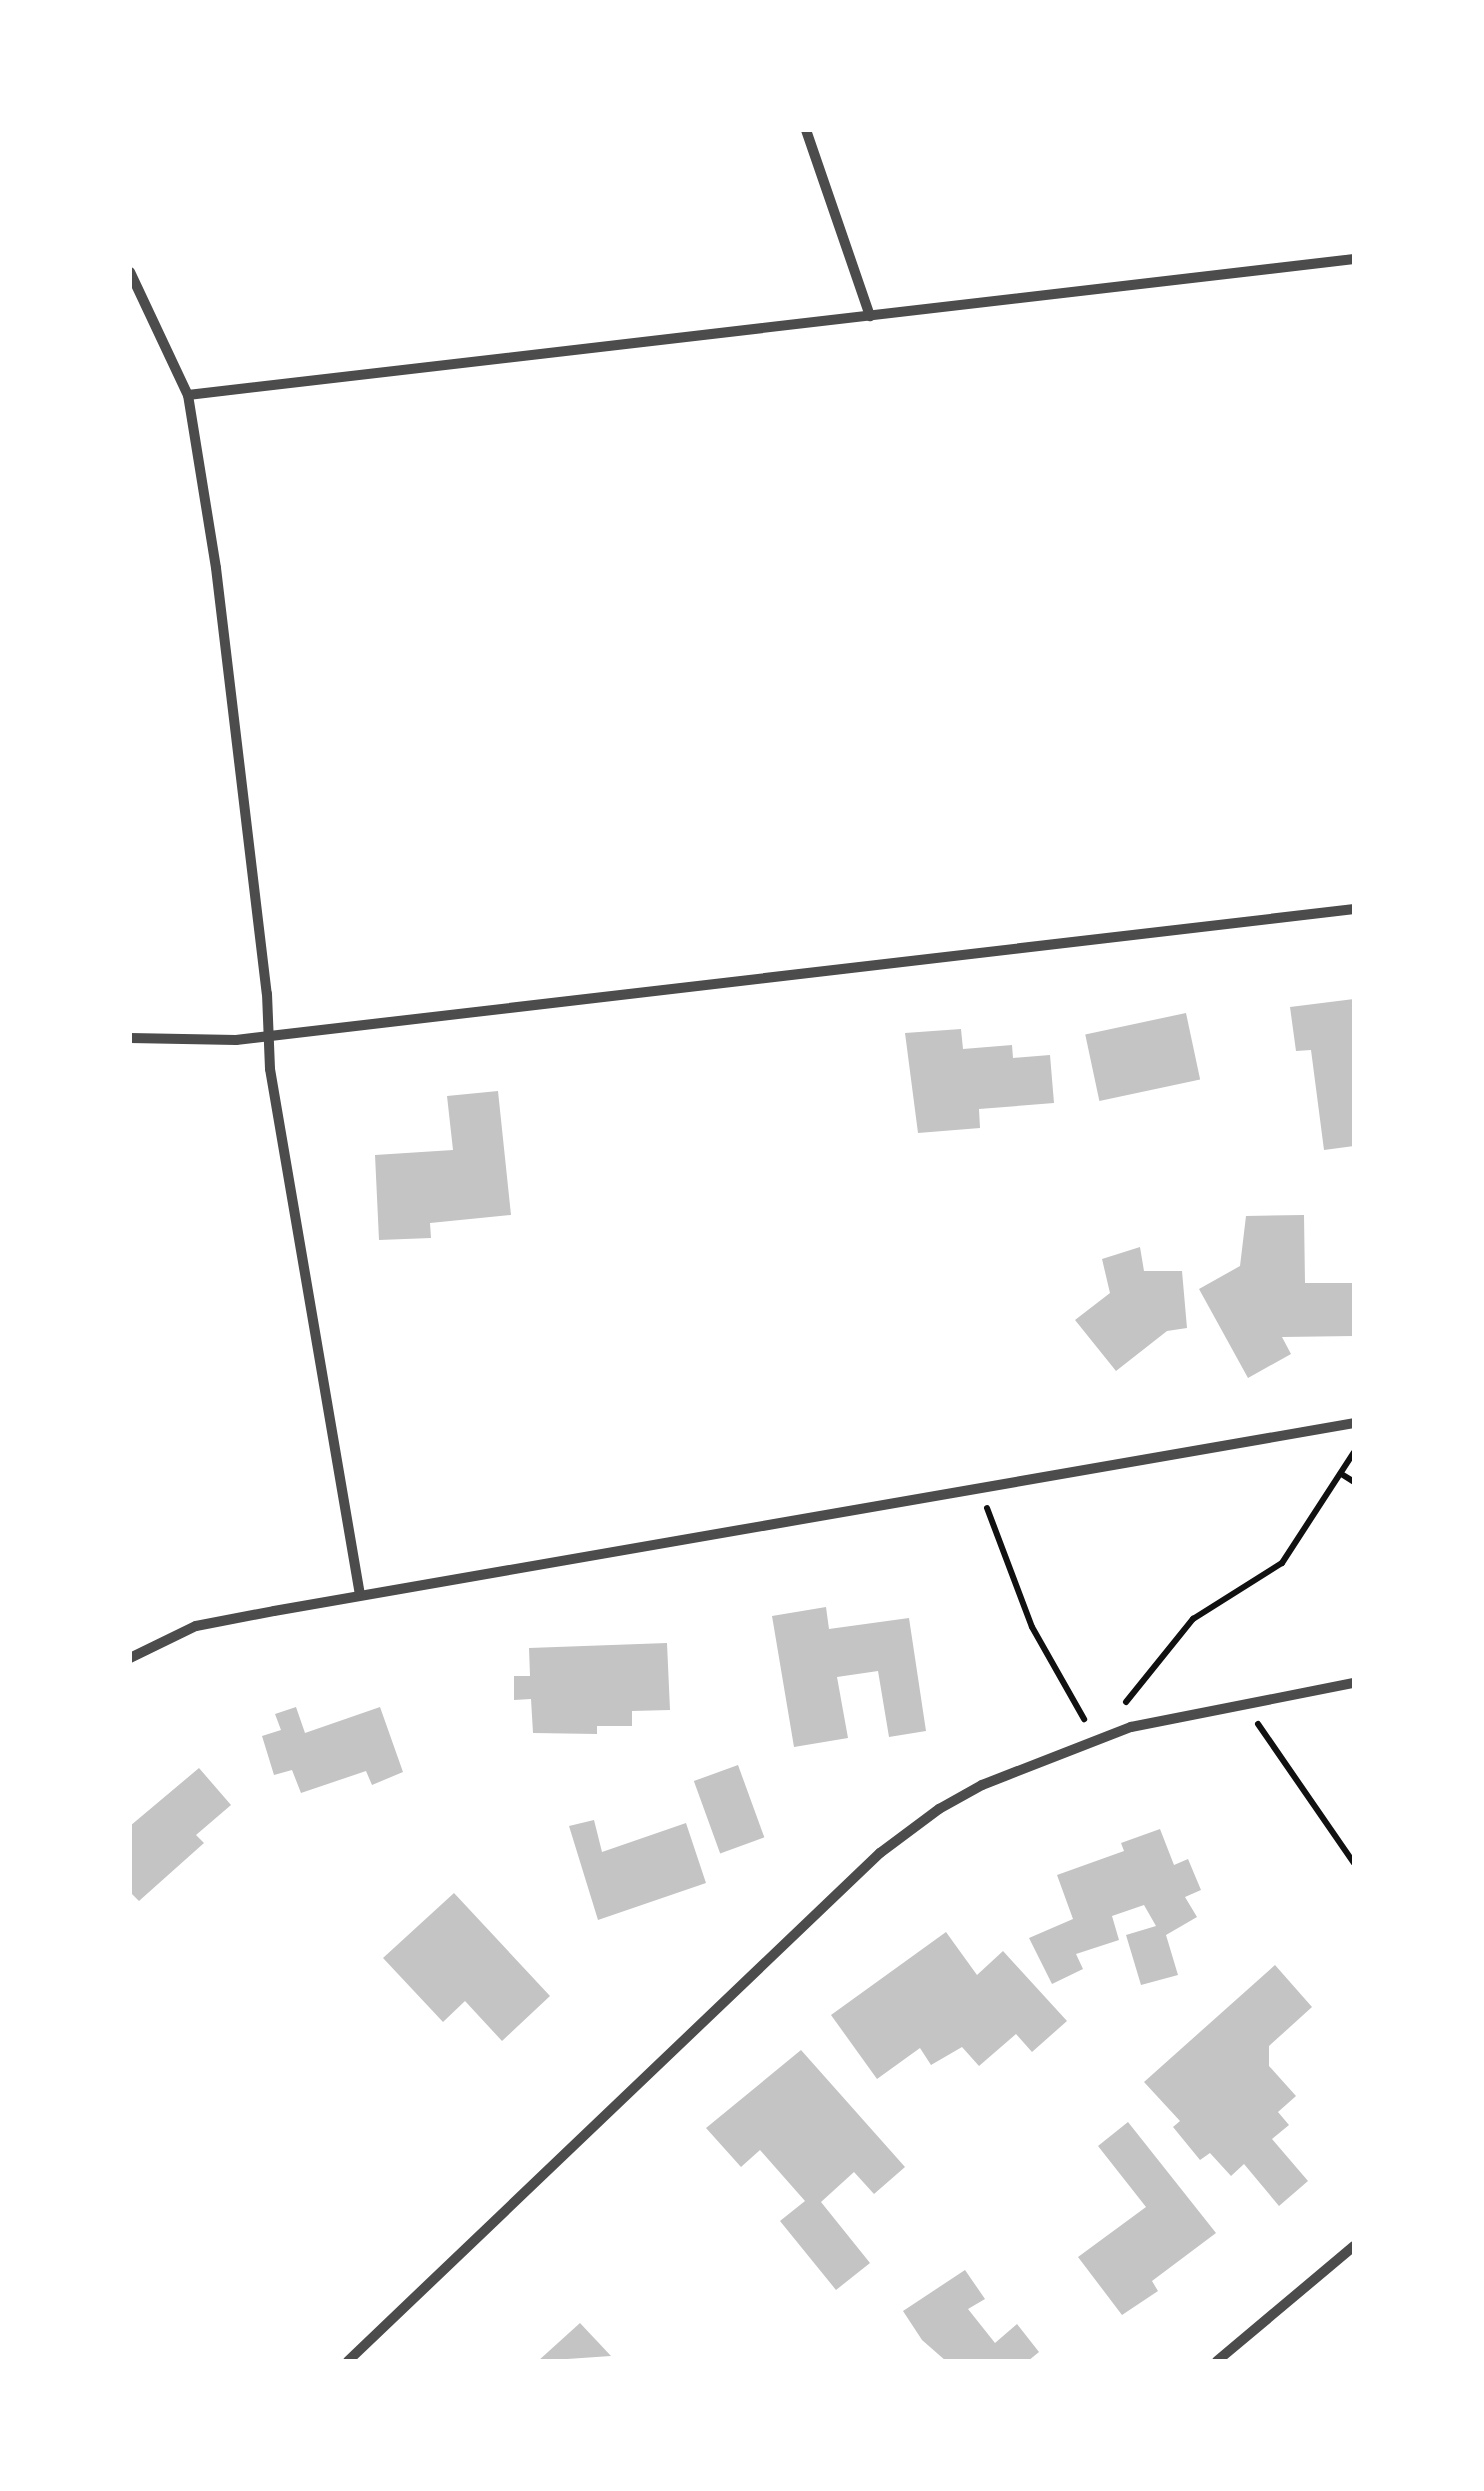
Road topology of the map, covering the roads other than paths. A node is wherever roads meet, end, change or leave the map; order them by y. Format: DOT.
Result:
graph roads {
  1 [pos="806,130"];
  2 [pos="1354,259"];
  3 [pos="130,272"];
  4 [pos="870,316"];
  5 [pos="188,395"];
  6 [pos="1354,909"];
  7 [pos="269,1034"];
  8 [pos="130,1038"];
  9 [pos="1354,1423"];
  10 [pos="360,1595"];
  11 [pos="130,1658"];
  12 [pos="1354,1683"];
  13 [pos="1354,2246"];
  14 [pos="348,2361"];
  15 [pos="1217,2361"];
  1 -- 4 [label="street"];
  2 -- 4 [label="street"];
  3 -- 5 [label="street"];
  4 -- 5 [label="street"];
  5 -- 7 [label="street"];
  6 -- 7 [label="street"];
  7 -- 8 [label="street"];
  7 -- 10 [label="street"];
  9 -- 10 [label="street"];
  10 -- 11 [label="street"];
  12 -- 14 [label="street"];
  13 -- 15 [label="street"];
}
